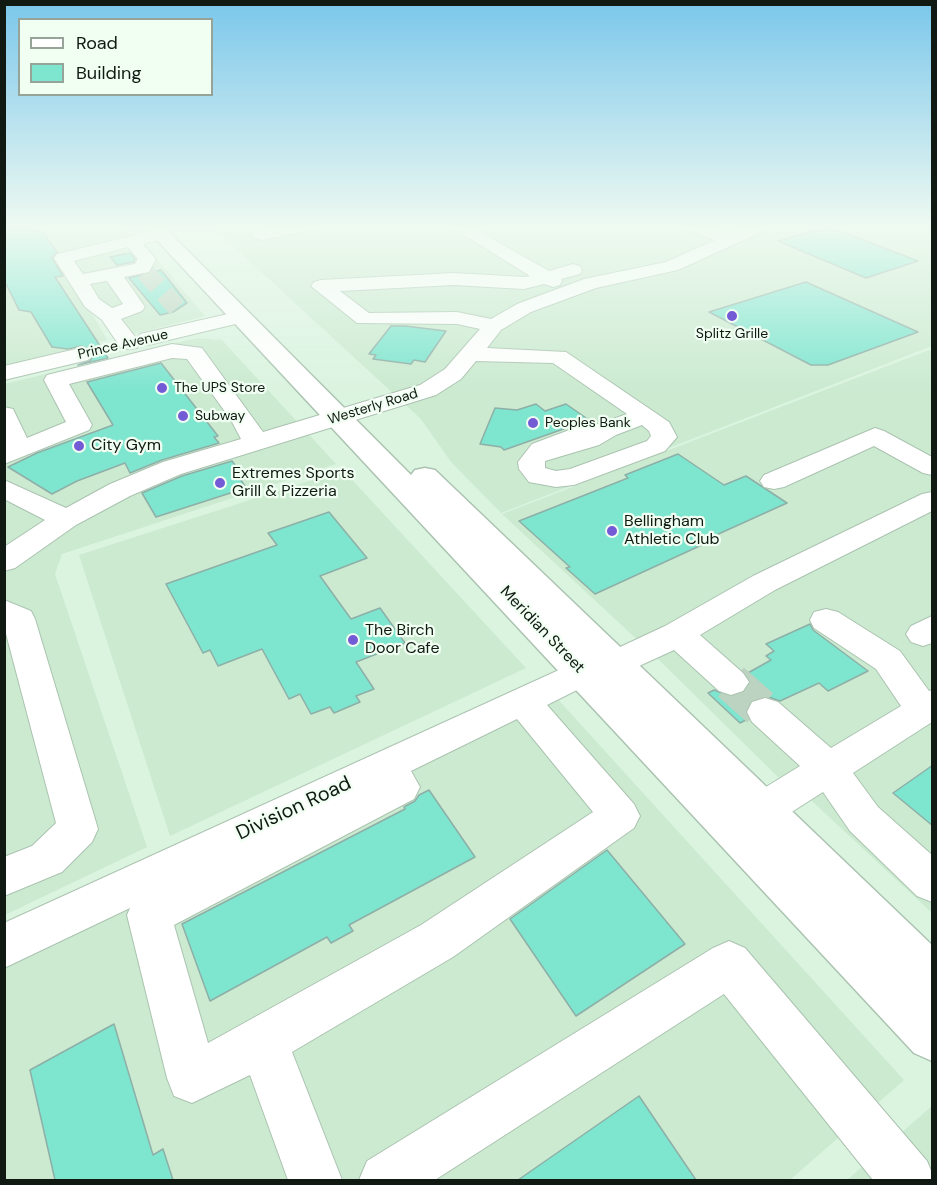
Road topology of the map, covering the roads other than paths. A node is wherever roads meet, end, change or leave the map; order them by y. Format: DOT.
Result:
graph roads {
  1 [pos="81,280"];
  2 [pos="116,280"];
  3 [pos="208,280"];
  4 [pos="221,280"];
  5 [pos="429,280"];
  6 [pos="477,280"];
  7 [pos="532,280"];
  8 [pos="553,280"];
  9 [pos="611,280"];
  10 [pos="78,281"];
  11 [pos="524,283"];
  12 [pos="570,290"];
  13 [pos="135,307"];
  14 [pos="457,309"];
  15 [pos="181,312"];
  16 [pos="109,316"];
  17 [pos="241,317"];
  18 [pos="494,326"];
  19 [pos="129,344"];
  20 [pos="292,344"];
  21 [pos="470,354"];
  22 [pos="4,373"];
  23 [pos="4,414"];
  24 [pos="349,415"];
  25 [pos="645,416"];
  26 [pos="256,442"];
  27 [pos="12,453"];
  28 [pos="933,466"];
  29 [pos="774,481"];
  30 [pos="4,488"];
  31 [pos="933,501"];
  32 [pos="66,519"];
  33 [pos="4,561"];
  34 [pos="4,611"];
  35 [pos="826,620"];
  36 [pos="678,634"];
  37 [pos="599,668"];
  38 [pos="731,682"];
  39 [pos="522,701"];
  40 [pos="928,707"];
  41 [pos="765,711"];
  42 [pos="386,766"];
  43 [pos="828,768"];
  44 [pos="762,810"];
  45 [pos="4,877"];
  46 [pos="933,882"];
  47 [pos="4,946"];
  48 [pos="933,979"];
  49 [pos="933,1035"];
  50 [pos="263,1041"];
  51 [pos="315,1180"];
  52 [pos="386,1180"];
  53 [pos="908,1180"];
  1 -- 10 [label="street"];
  2 -- 13 [label="street"];
  3 -- 17 [label="highway, Meridian Street"];
  4 -- 20 [label="highway, Meridian Street"];
  5 -- 14 [label="street"];
  6 -- 11 [label="street"];
  7 -- 11 [label="street"];
  8 -- 12 [label="street"];
  9 -- 12 [label="street, Westerly Road"];
  10 -- 16 [label="street"];
  11 -- 14 [label="street"];
  12 -- 18 [label="street, Westerly Road"];
  13 -- 15 [label="street"];
  13 -- 16 [label="street"];
  14 -- 18 [label="street"];
  16 -- 19 [label="street"];
  17 -- 19 [label="street, Prince Avenue"];
  17 -- 20 [label="highway"];
  17 -- 24 [label="highway, Meridian Street"];
  18 -- 21 [label="street, Westerly Road"];
  19 -- 22 [label="street, Prince Avenue"];
  20 -- 24 [label="highway, Meridian Street"];
  21 -- 24 [label="street, Westerly Road"];
  21 -- 25 [label="street"];
  23 -- 27 [label="street"];
  24 -- 26 [label="street, Westerly Road"];
  24 -- 37 [label="highway, Meridian Street"];
  24 -- 37 [label="highway, Meridian Street"];
  25 -- 25 [label="street"];
  26 -- 27 [label="street"];
  26 -- 32 [label="street, Westerly Road"];
  28 -- 29 [label="street"];
  30 -- 32 [label="street"];
  31 -- 36 [label="street, Division Road"];
  32 -- 33 [label="street, Westerly Road"];
  34 -- 45 [label="street"];
  35 -- 40 [label="street"];
  36 -- 37 [label="street, Division Road"];
  36 -- 38 [label="street"];
  37 -- 39 [label="street, Division Road"];
  37 -- 44 [label="highway, Meridian Street"];
  37 -- 49 [label="highway, Meridian Street"];
  39 -- 42 [label="street, Division Road"];
  39 -- 50 [label="street"];
  40 -- 43 [label="street"];
  41 -- 43 [label="street"];
  42 -- 47 [label="street, Division Road"];
  42 -- 50 [label="street"];
  43 -- 44 [label="street"];
  43 -- 46 [label="street"];
  44 -- 48 [label="highway, Meridian Street"];
  50 -- 51 [label="street"];
  52 -- 53 [label="street"];
}
